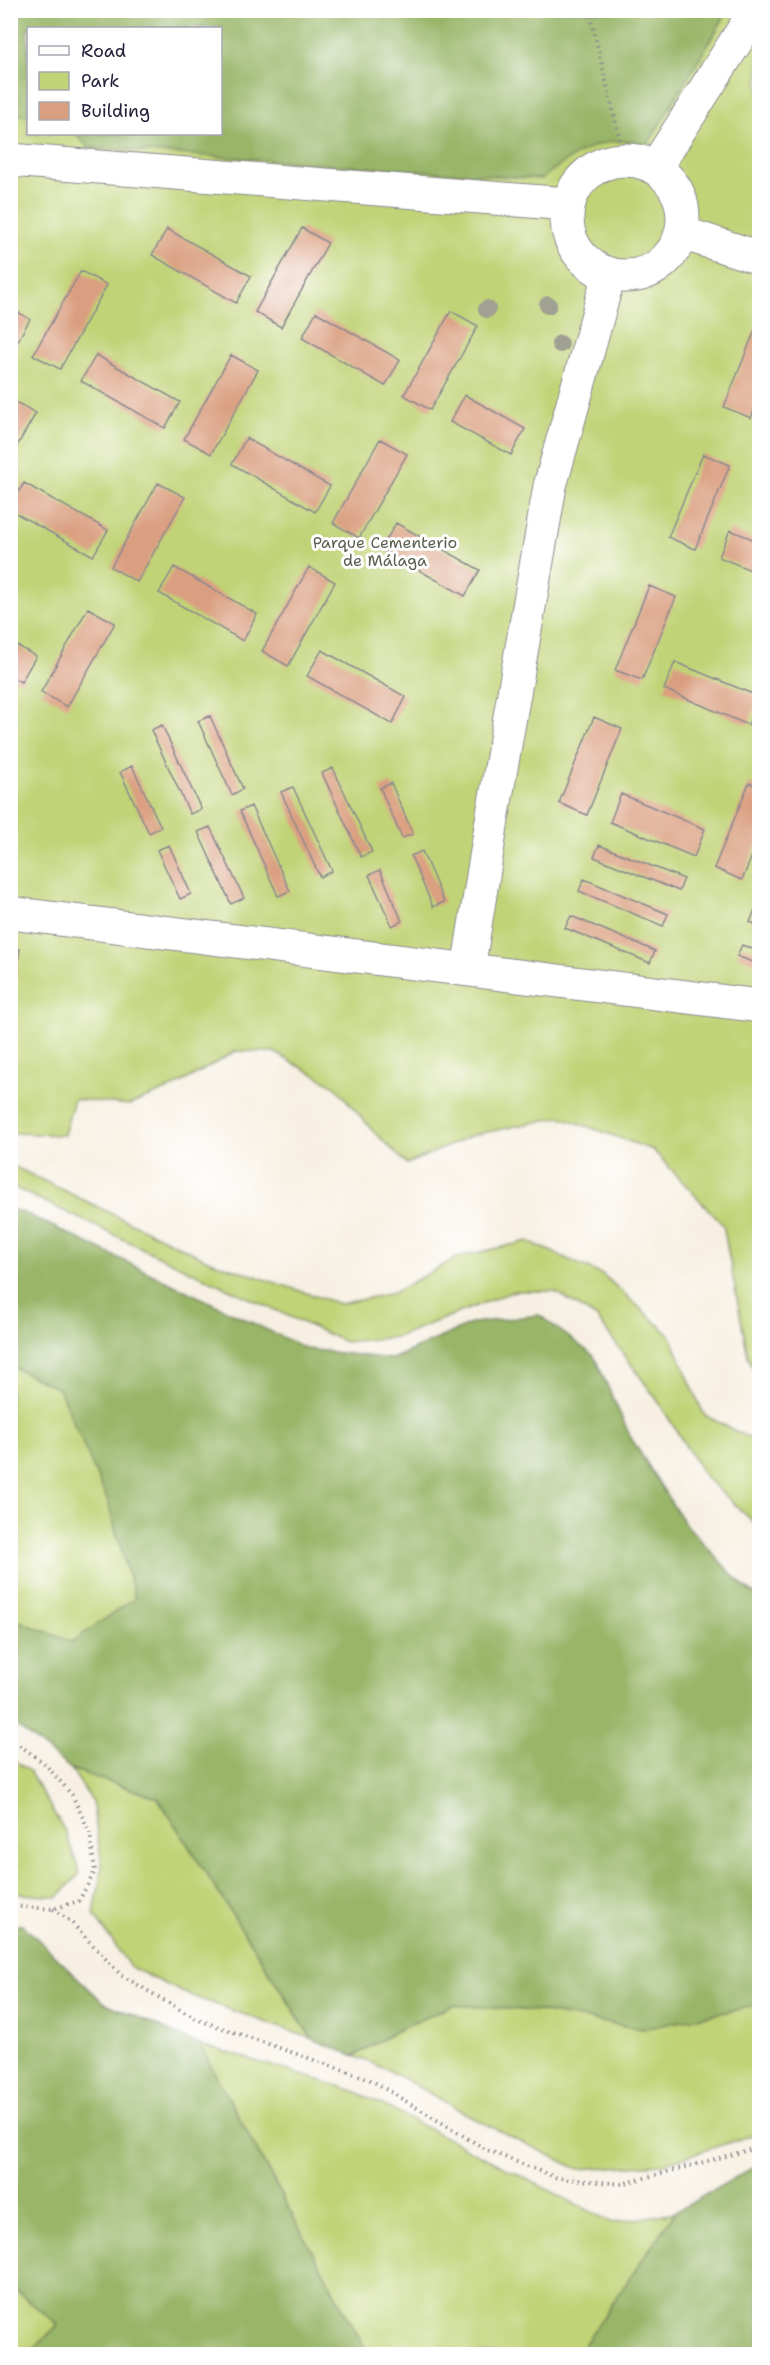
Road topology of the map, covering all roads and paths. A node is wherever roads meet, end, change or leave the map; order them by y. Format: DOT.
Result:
graph roads {
  1 [pos="589,10"];
  2 [pos="756,10"];
  3 [pos="10,160"];
  4 [pos="640,164"];
  5 [pos="568,204"];
  6 [pos="682,233"];
  7 [pos="759,258"];
  8 [pos="609,275"];
  9 [pos="10,913"];
  10 [pos="468,969"];
  11 [pos="759,1006"];
  12 [pos="10,1738"];
  13 [pos="10,1906"];
  14 [pos="53,1909"];
  15 [pos="759,2146"];
  1 -- 4 [label="path"];
  2 -- 4 [label="lane"];
  3 -- 5 [label="lane"];
  4 -- 5 [label="lane"];
  4 -- 6 [label="lane"];
  5 -- 8 [label="lane"];
  6 -- 7 [label="lane"];
  6 -- 8 [label="lane"];
  8 -- 10 [label="lane"];
  9 -- 10 [label="lane"];
  10 -- 11 [label="lane"];
  12 -- 14 [label="path"];
  13 -- 14 [label="path"];
  14 -- 15 [label="path"];
}
